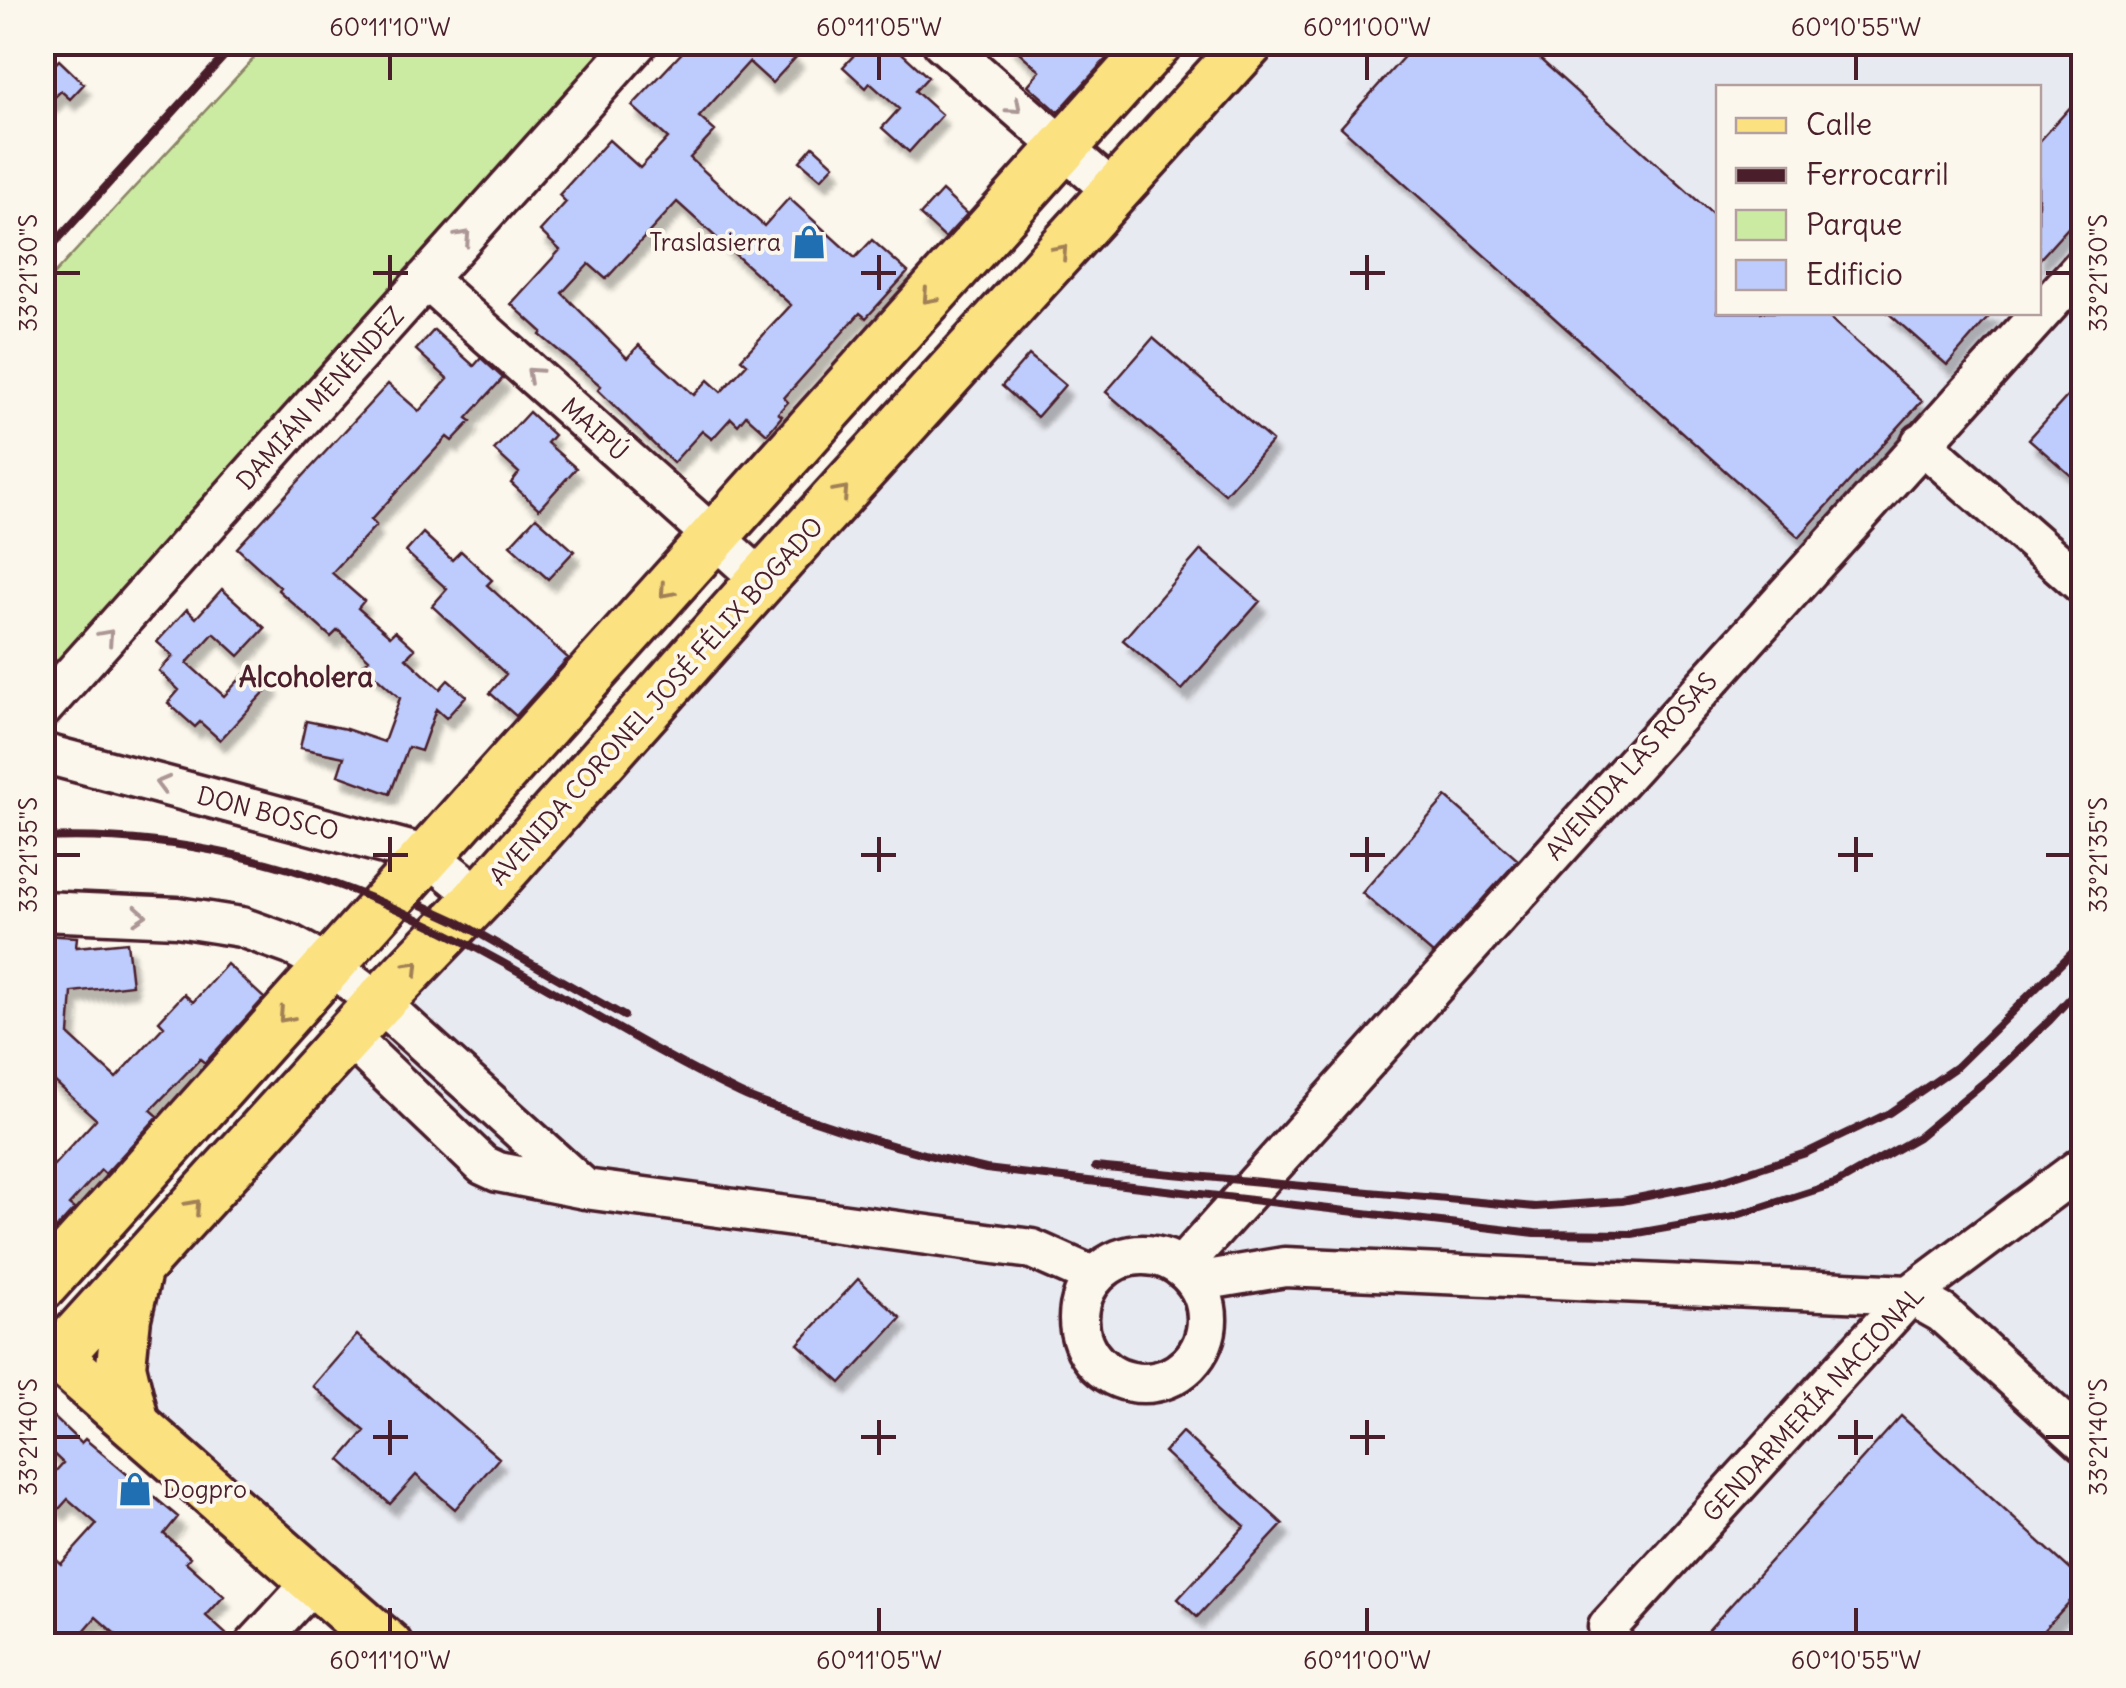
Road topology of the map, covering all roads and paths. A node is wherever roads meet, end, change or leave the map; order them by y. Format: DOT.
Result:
graph roads {
  1 [pos="638,42"];
  2 [pos="942,42"];
  3 [pos="1158,42"];
  4 [pos="1250,42"];
  5 [pos="1063,149"];
  6 [pos="1114,192"];
  7 [pos="2084,265"];
  8 [pos="426,279"];
  9 [pos="2041,312"];
  10 [pos="2038,315"];
  11 [pos="1922,443"];
  12 [pos="715,536"];
  13 [pos="762,580"];
  14 [pos="2084,586"];
  15 [pos="42,709"];
  16 [pos="42,752"];
  17 [pos="430,856"];
  18 [pos="480,897"];
  19 [pos="42,911"];
  20 [pos="330,966"];
  21 [pos="364,1019"];
  22 [pos="2084,1165"];
  23 [pos="585,1188"];
  24 [pos="138,1267"];
  25 [pos="1188,1274"];
  26 [pos="1095,1277"];
  27 [pos="42,1286"];
  28 [pos="1910,1295"];
  29 [pos="50,1350"];
  30 [pos="135,1424"];
  31 [pos="2084,1442"];
  32 [pos="314,1580"];
  33 [pos="1608,1626"];
  34 [pos="254,1646"];
  35 [pos="388,1646"];
  8 -- 1 [label="street, DAMIÁN MENÉNDEZ, one-way"];
  2 -- 5 [label="street, one-way"];
  3 -- 5 [label="main road"];
  4 -- 6 [label="main road, AVENIDA CORONEL JOSÉ FÉLIX BOGADO"];
  5 -- 6 [label="street"];
  5 -- 12 [label="main road, one-way"];
  13 -- 6 [label="main road, AVENIDA CORONEL JOSÉ FÉLIX BOGADO, one-way"];
  7 -- 9 [label="street, AVENIDA LAS ROSAS"];
  12 -- 8 [label="street, MAIPÚ, one-way"];
  15 -- 8 [label="street, DAMIÁN MENÉNDEZ, one-way"];
  10 -- 11 [label="street, AVENIDA LAS ROSAS"];
  11 -- 14 [label="street"];
  11 -- 25 [label="street, AVENIDA LAS ROSAS"];
  12 -- 13 [label="street, MAIPÚ"];
  12 -- 17 [label="main road, one-way"];
  13 -- 18 [label="main road, AVENIDA CORONEL JOSÉ FÉLIX BOGADO"];
  17 -- 16 [label="street, DON BOSCO, one-way"];
  17 -- 18 [label="street, DON BOSCO"];
  17 -- 20 [label="main road"];
  21 -- 18 [label="main road, AVENIDA CORONEL JOSÉ FÉLIX BOGADO, one-way"];
  19 -- 20 [label="street, one-way"];
  20 -- 21 [label="street"];
  20 -- 27 [label="main road, one-way"];
  21 -- 23 [label="street"];
  21 -- 23 [label="street"];
  24 -- 21 [label="main road, AVENIDA CORONEL JOSÉ FÉLIX BOGADO, one-way"];
  22 -- 28 [label="street, GENDARMERÍA NACIONAL"];
  23 -- 26 [label="street"];
  24 -- 29 [label="main road, AVENIDA CORONEL JOSÉ FÉLIX BOGADO"];
  24 -- 30 [label="main road"];
  25 -- 26 [label="street"];
  25 -- 26 [label="street"];
  25 -- 28 [label="street"];
  28 -- 31 [label="street"];
  28 -- 33 [label="street, GENDARMERÍA NACIONAL"];
  29 -- 30 [label="main road"];
  30 -- 32 [label="main road"];
  32 -- 34 [label="street"];
  32 -- 35 [label="main road"];
}
